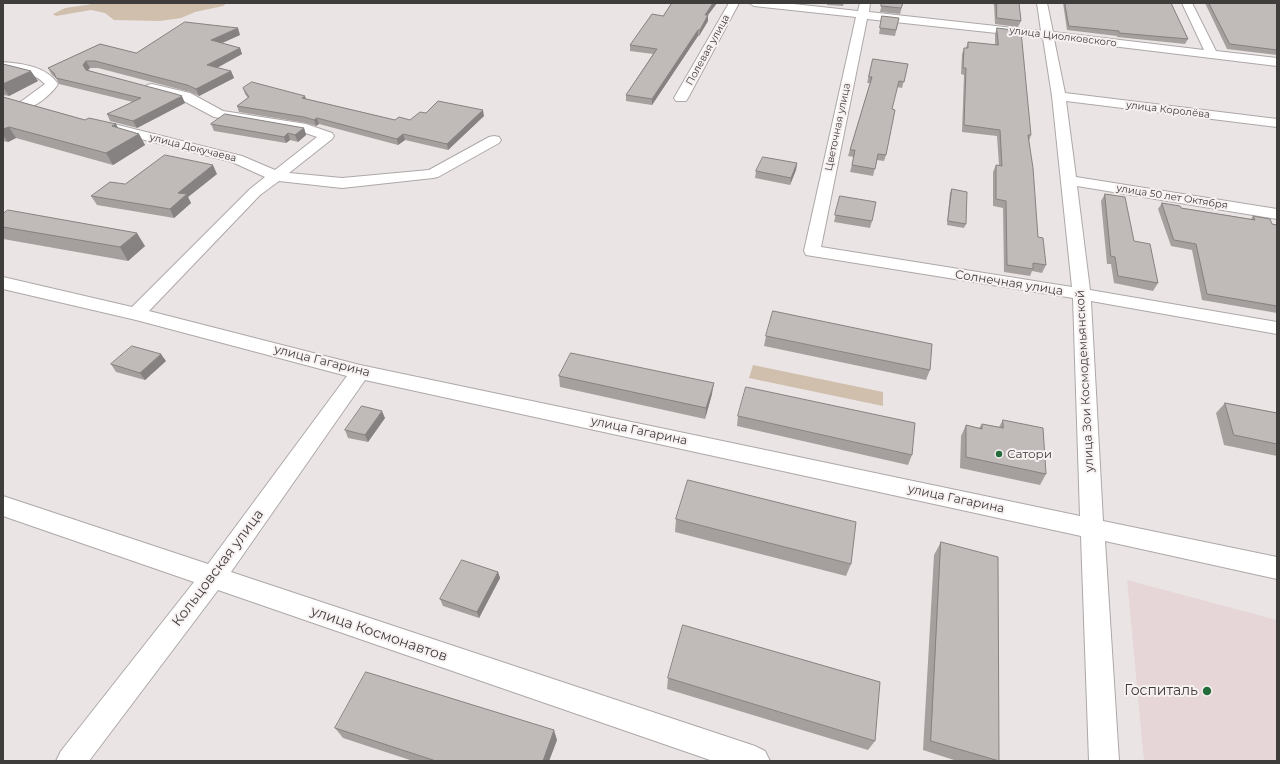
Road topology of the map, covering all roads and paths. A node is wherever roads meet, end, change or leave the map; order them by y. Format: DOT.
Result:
graph roads {
  1 [pos="734,3"];
  2 [pos="754,3"];
  3 [pos="1042,3"];
  4 [pos="1187,3"];
  5 [pos="864,9"];
  6 [pos="1047,35"];
  7 [pos="1212,55"];
  8 [pos="1277,62"];
  9 [pos="3,66"];
  10 [pos="139,84"];
  11 [pos="1060,96"];
  12 [pos="681,98"];
  13 [pos="39,110"];
  14 [pos="1277,123"];
  15 [pos="100,125"];
  16 [pos="494,140"];
  17 [pos="277,176"];
  18 [pos="1068,180"];
  19 [pos="1277,214"];
  20 [pos="812,251"];
  21 [pos="3,283"];
  22 [pos="1082,294"];
  23 [pos="136,314"];
  24 [pos="1277,328"];
  25 [pos="360,372"];
  26 [pos="3,506"];
  27 [pos="1092,528"];
  28 [pos="1277,568"];
  29 [pos="213,577"];
  30 [pos="71,761"];
  31 [pos="754,761"];
  32 [pos="1104,761"];
  1 -- 12 [label="street, Полевая улица"];
  2 -- 5 [label="street, улица Циолковского"];
  3 -- 6 [label="street, улица Зои Космодемьянской"];
  4 -- 7 [label="street"];
  5 -- 6 [label="street, улица Циолковского"];
  5 -- 20 [label="street, Цветочная улица"];
  6 -- 7 [label="street, улица Циолковского"];
  6 -- 11 [label="street, улица Зои Космодемьянской"];
  7 -- 8 [label="street, улица Циолковского"];
  9 -- 13 [label="street"];
  10 -- 17 [label="street"];
  11 -- 14 [label="street, улица Королёва"];
  11 -- 18 [label="street, улица Зои Космодемьянской"];
  15 -- 17 [label="street, улица Докучаева"];
  16 -- 17 [label="street, улица Докучаева"];
  17 -- 23 [label="street"];
  18 -- 19 [label="street, улица 50 лет Октября"];
  18 -- 22 [label="street, улица Зои Космодемьянской"];
  20 -- 22 [label="street, Солнечная улица"];
  21 -- 23 [label="street, улица Гагарина"];
  22 -- 24 [label="street, Солнечная улица"];
  22 -- 27 [label="street, улица Зои Космодемьянской"];
  23 -- 25 [label="street, улица Гагарина"];
  25 -- 27 [label="street, улица Гагарина"];
  25 -- 29 [label="street, Кольцовская улица"];
  26 -- 29 [label="street, улица Космонавтов"];
  27 -- 28 [label="street, улица Гагарина"];
  27 -- 32 [label="street, улица Зои Космодемьянской"];
  29 -- 30 [label="street, Кольцовская улица"];
  29 -- 31 [label="street, улица Космонавтов"];
}
